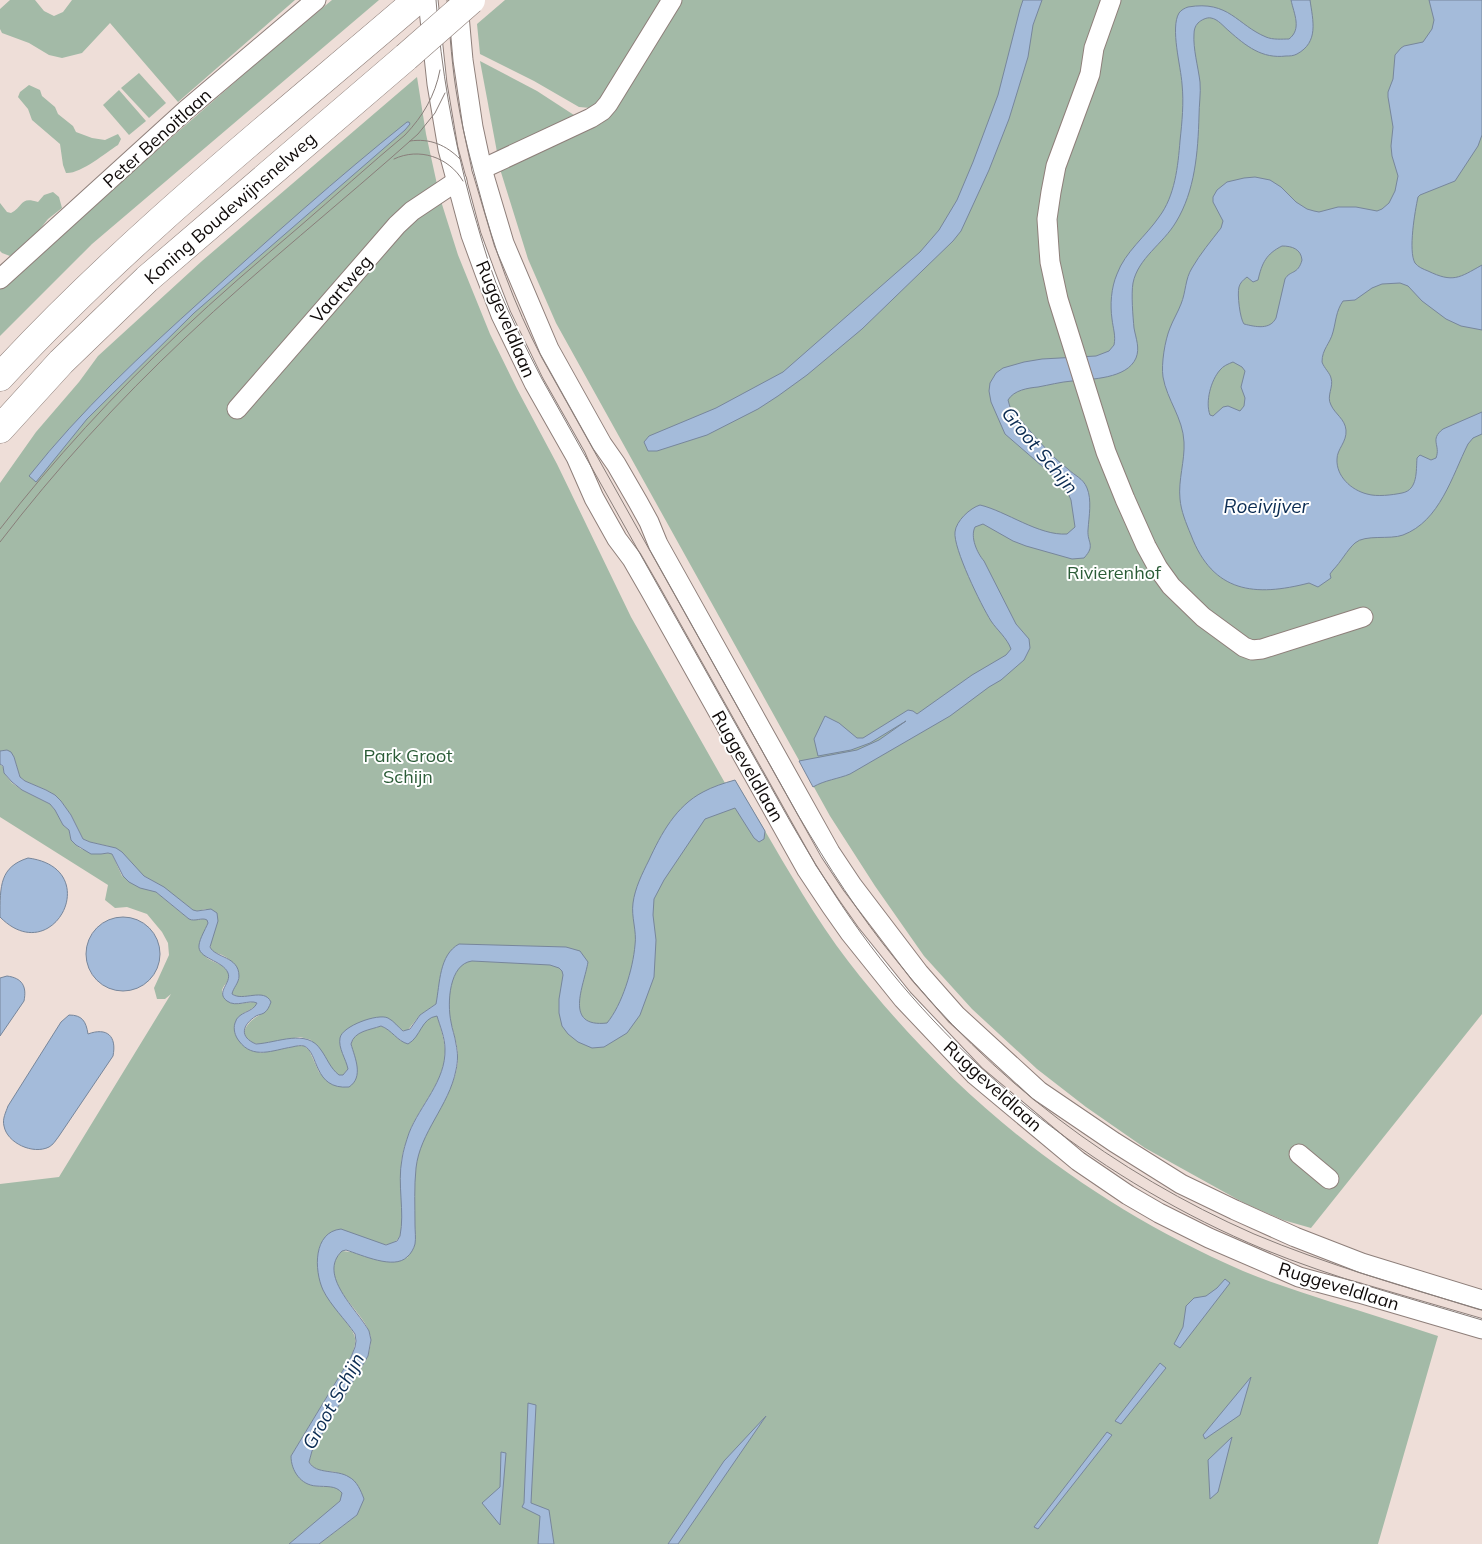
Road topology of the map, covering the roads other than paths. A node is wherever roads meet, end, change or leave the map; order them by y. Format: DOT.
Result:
graph roads {
  1 [pos="316,0"];
  2 [pos="458,0"];
  3 [pos="471,0"];
  4 [pos="672,0"];
  5 [pos="1111,0"];
  6 [pos="418,3"];
  7 [pos="487,166"];
  8 [pos="457,181"];
  9 [pos="0,279"];
  10 [pos="0,377"];
  11 [pos="237,409"];
  12 [pos="0,429"];
  13 [pos="686,595"];
  14 [pos="661,609"];
  15 [pos="1363,617"];
  16 [pos="1298,1154"];
  17 [pos="1329,1179"];
  18 [pos="1482,1300"];
  19 [pos="1482,1330"];
  1 -- 9 [label="street, Peter Benoitlaan"];
  2 -- 7 [label="street, Ruggeveldlaan"];
  3 -- 12 [label="highway, Koning Boudewijnsnelweg, bridge"];
  4 -- 7 [label="street"];
  5 -- 15 [label="street"];
  6 -- 8 [label="street, Ruggeveldlaan"];
  6 -- 10 [label="highway, Koning Boudewijnsnelweg"];
  7 -- 13 [label="street, Ruggeveldlaan"];
  8 -- 11 [label="street, Vaartweg"];
  8 -- 14 [label="street, Ruggeveldlaan"];
  13 -- 14 [label="street"];
  13 -- 18 [label="street, Ruggeveldlaan"];
  14 -- 19 [label="street, Ruggeveldlaan"];
  16 -- 17 [label="street"];
}
